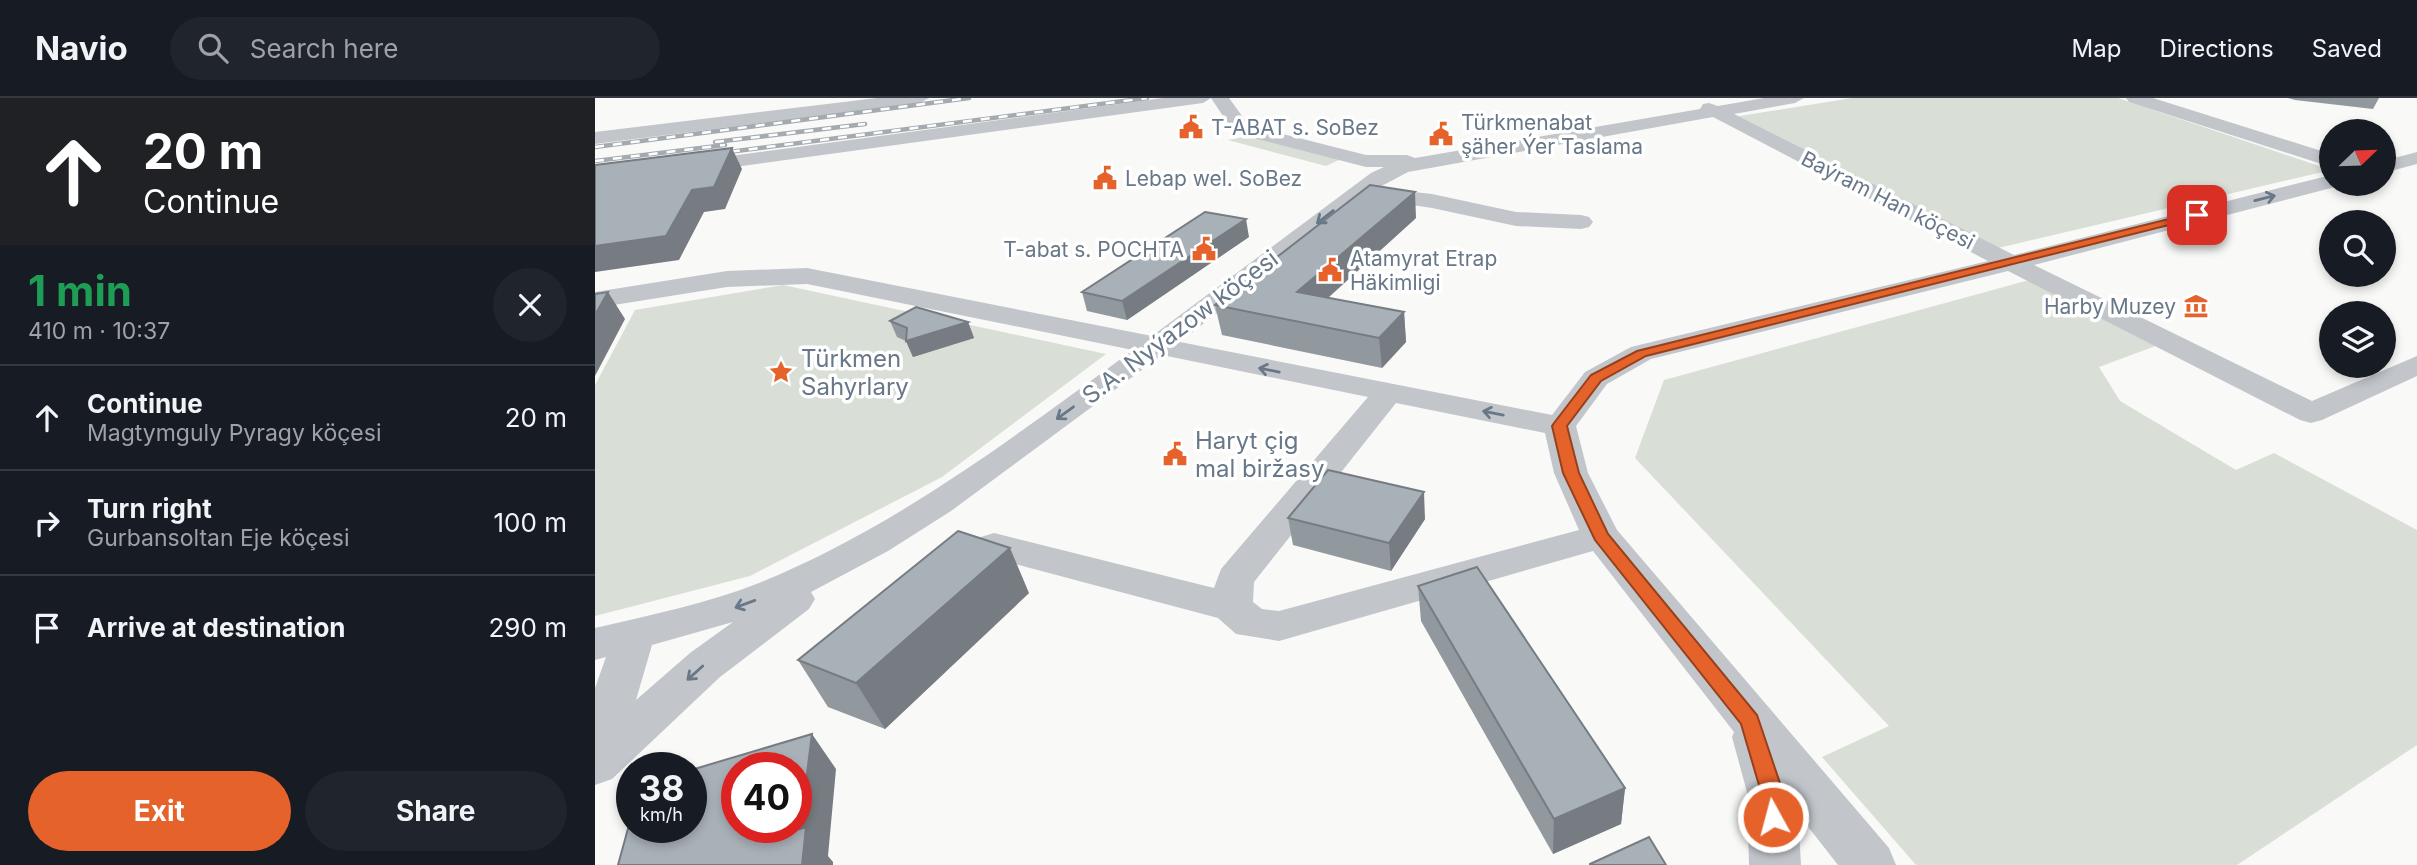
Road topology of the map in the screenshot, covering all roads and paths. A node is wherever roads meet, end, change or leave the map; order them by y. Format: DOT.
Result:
graph roads {
  1 [pos="920,98"];
  2 [pos="1203,98"];
  3 [pos="1220,98"];
  4 [pos="1743,98"];
  5 [pos="1795,98"];
  6 [pos="2135,98"];
  7 [pos="1703,104"];
  8 [pos="1257,132"];
  9 [pos="595,138"];
  10 [pos="1223,139"];
  11 [pos="2319,157"];
  12 [pos="2417,159"];
  13 [pos="2396,164"];
  14 [pos="1368,176"];
  15 [pos="595,180"];
  16 [pos="2319,184"];
  17 [pos="1581,222"];
  18 [pos="2011,263"];
  19 [pos="595,300"];
  20 [pos="1156,348"];
  21 [pos="2417,365"];
  22 [pos="1388,393"];
  23 [pos="1560,426"];
  24 [pos="1601,536"];
  25 [pos="994,546"];
  26 [pos="870,547"];
  27 [pos="1232,607"];
  28 [pos="615,638"];
  29 [pos="1750,720"];
  30 [pos="595,757"];
  31 [pos="595,765"];
  32 [pos="1775,865"];
  33 [pos="1870,865"];
  1 -- 9 [label="street"];
  2 -- 15 [label="street"];
  3 -- 8 [label="street"];
  4 -- 7 [label="street"];
  5 -- 7 [label="street, S.A. Nyýazow köçesi"];
  6 -- 11 [label="street"];
  7 -- 14 [label="street, S.A. Nyýazow köçesi"];
  7 -- 18 [label="street, Baýram Han köçesi"];
  8 -- 10 [label="street"];
  8 -- 14 [label="street"];
  12 -- 13 [label="street"];
  14 -- 17 [label="street"];
  14 -- 20 [label="street, S.A. Nyýazow köçesi, one-way"];
  18 -- 16 [label="street, one-way"];
  18 -- 21 [label="street, Baýram Han köçesi"];
  18 -- 23 [label="street"];
  19 -- 20 [label="street"];
  22 -- 20 [label="street, one-way"];
  20 -- 26 [label="street, S.A. Nyýazow köçesi, one-way"];
  23 -- 22 [label="street, one-way"];
  22 -- 27 [label="street"];
  23 -- 24 [label="street"];
  24 -- 27 [label="street"];
  24 -- 29 [label="street"];
  25 -- 27 [label="street"];
  26 -- 28 [label="street, S.A. Nyýazow köçesi, one-way"];
  26 -- 31 [label="street, one-way"];
  28 -- 30 [label="street"];
  29 -- 32 [label="street"];
  29 -- 33 [label="street"];
}
